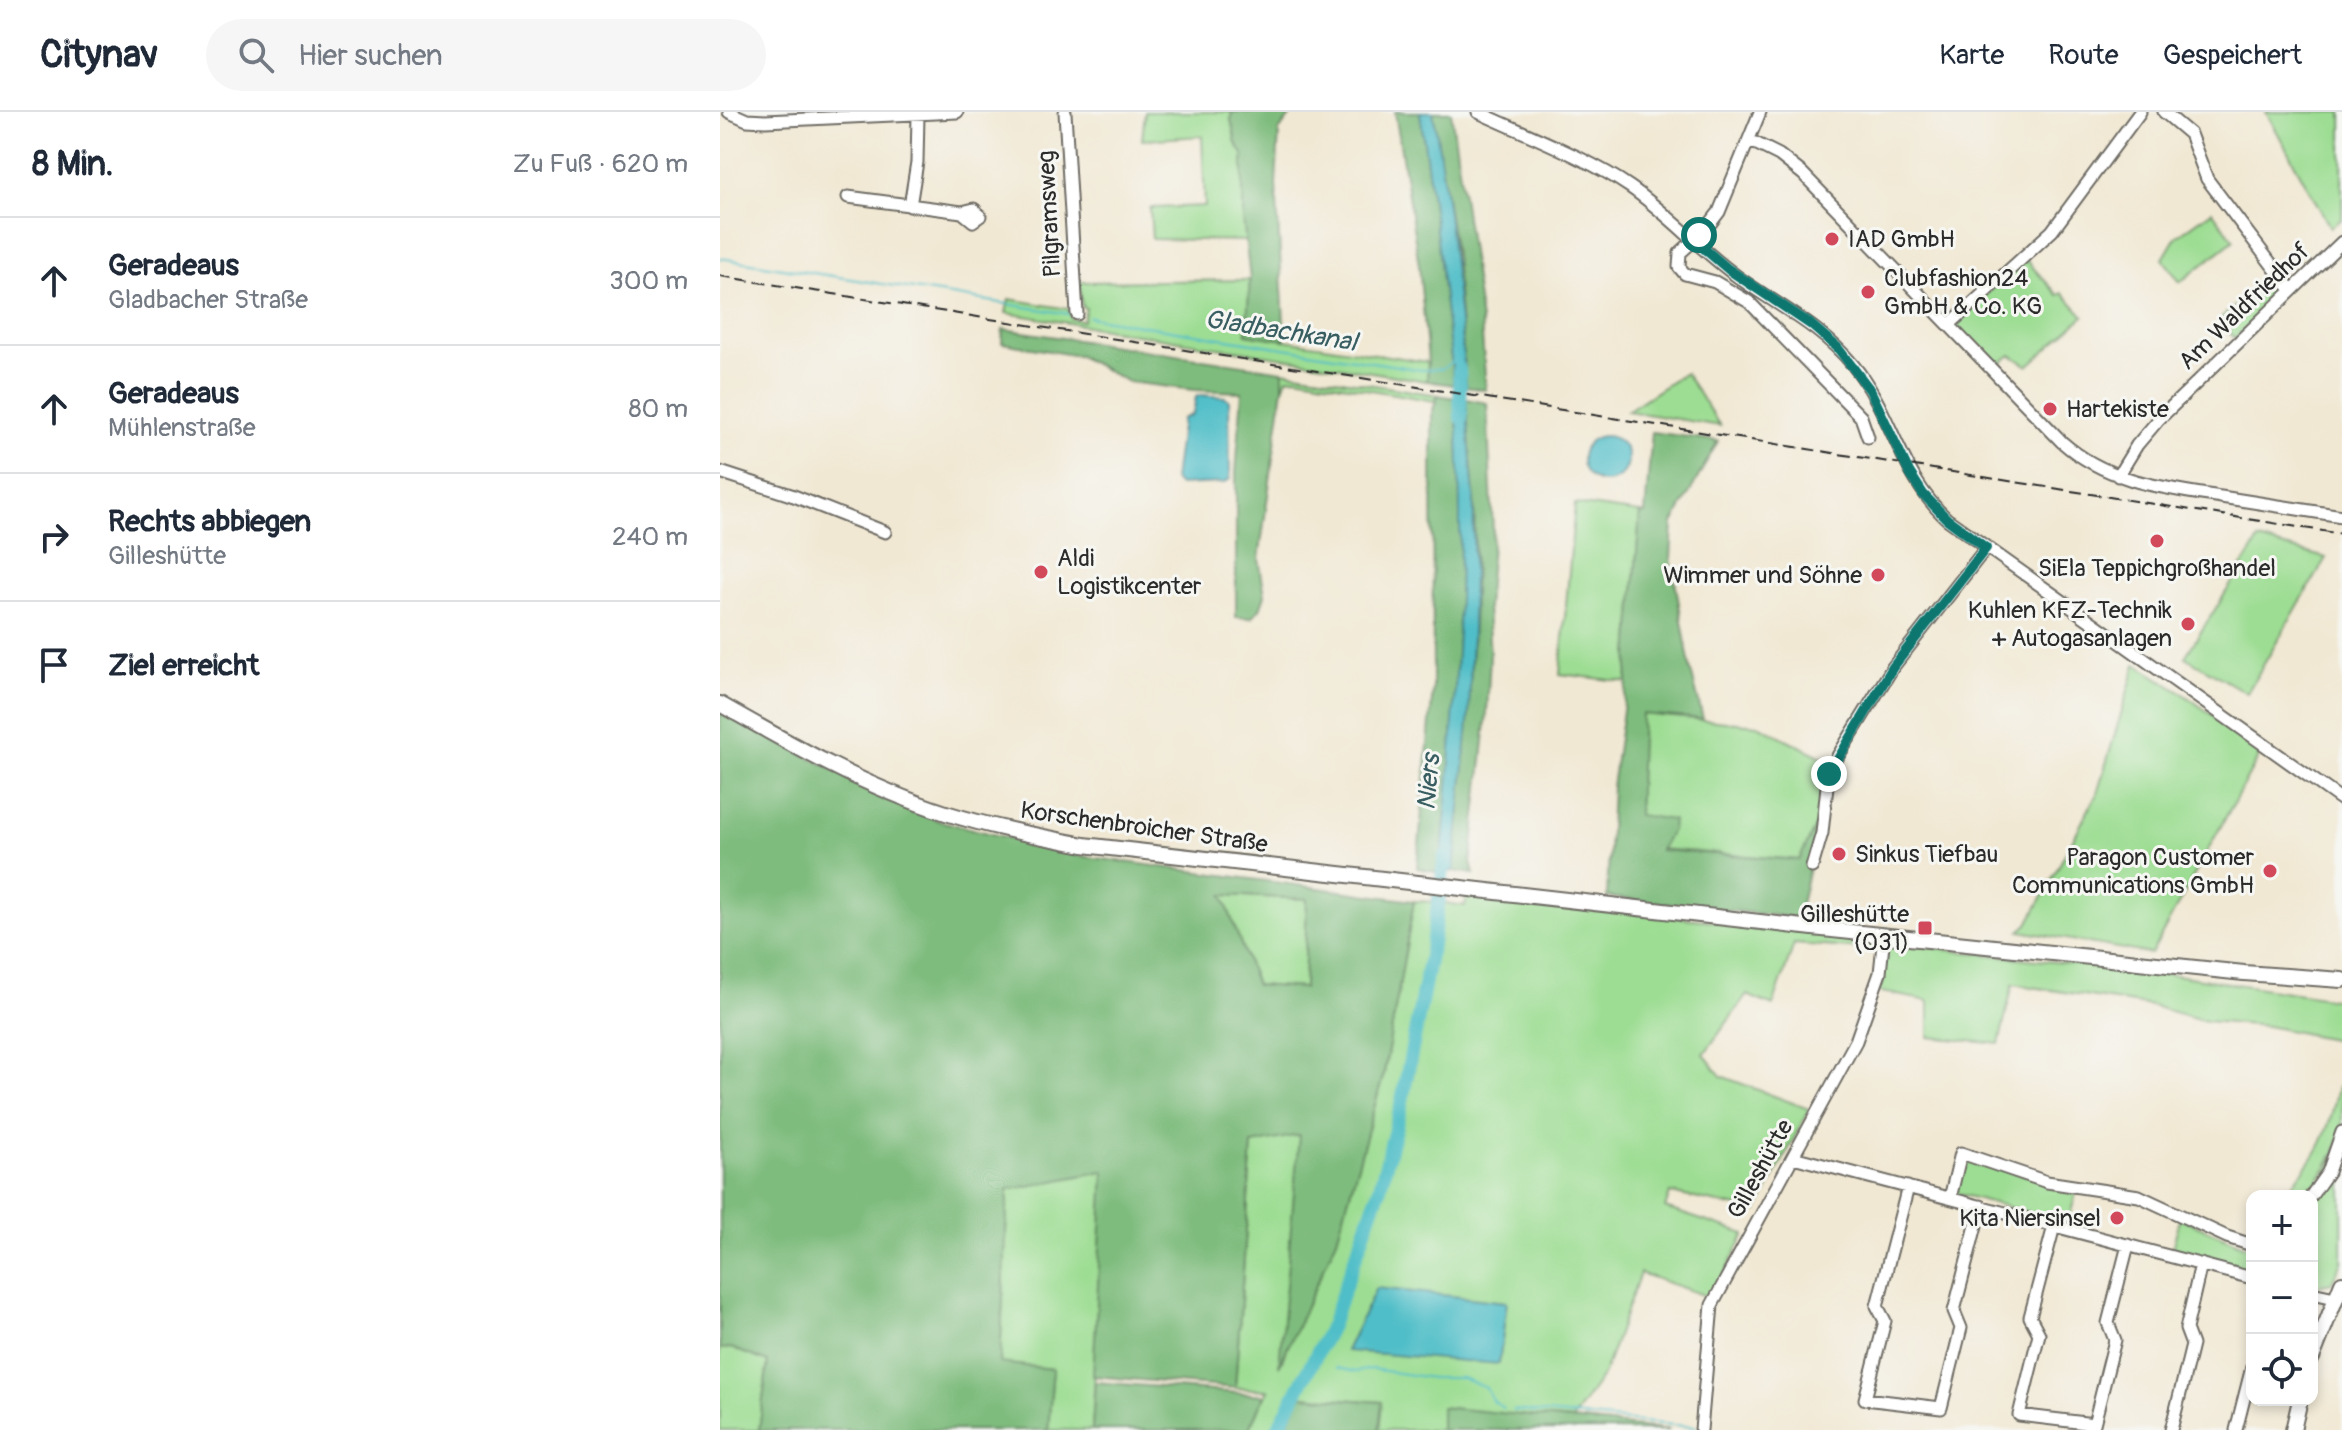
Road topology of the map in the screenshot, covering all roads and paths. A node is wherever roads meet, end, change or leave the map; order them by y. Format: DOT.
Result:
graph roads {
  1 [pos="729,112"];
  2 [pos="957,112"];
  3 [pos="1065,112"];
  4 [pos="1478,112"];
  5 [pos="1760,112"];
  6 [pos="2140,112"];
  7 [pos="2164,112"];
  8 [pos="918,115"];
  9 [pos="1749,140"];
  10 [pos="848,197"];
  11 [pos="910,206"];
  12 [pos="962,212"];
  13 [pos="1694,240"];
  14 [pos="2342,242"];
  15 [pos="2291,290"];
  16 [pos="1077,314"];
  17 [pos="1950,324"];
  18 [pos="1868,437"];
  19 [pos="720,472"];
  20 [pos="2118,476"];
  21 [pos="2342,516"];
  22 [pos="885,532"];
  23 [pos="1986,548"];
  24 [pos="720,704"];
  25 [pos="2342,800"];
  26 [pos="1812,867"];
  27 [pos="1884,935"];
  28 [pos="2342,980"];
  29 [pos="2342,1132"];
  30 [pos="1793,1157"];
  31 [pos="1908,1187"];
  32 [pos="2315,1190"];
  33 [pos="1950,1198"];
  34 [pos="1981,1206"];
  35 [pos="2054,1226"];
  36 [pos="2246,1242"];
  37 [pos="2128,1245"];
  38 [pos="2201,1264"];
  39 [pos="2246,1276"];
  40 [pos="2342,1283"];
  41 [pos="2318,1294"];
  42 [pos="2335,1298"];
  43 [pos="2318,1342"];
  44 [pos="2246,1391"];
  45 [pos="2299,1406"];
  46 [pos="1701,1430"];
  47 [pos="2171,1430"];
  48 [pos="2236,1430"];
  49 [pos="2293,1430"];
  1 -- 8 [label="street"];
  2 -- 8 [label="street"];
  3 -- 16 [label="street, Pilgramsweg"];
  4 -- 13 [label="street"];
  5 -- 9 [label="street"];
  6 -- 17 [label="street"];
  7 -- 15 [label="street"];
  8 -- 11 [label="street"];
  9 -- 13 [label="street"];
  9 -- 17 [label="street"];
  10 -- 11 [label="street"];
  11 -- 12 [label="street"];
  13 -- 18 [label="street"];
  13 -- 23 [label="street"];
  14 -- 15 [label="street, Am Waldfriedhof"];
  15 -- 20 [label="street, Am Waldfriedhof"];
  17 -- 20 [label="street"];
  19 -- 22 [label="street"];
  20 -- 21 [label="street"];
  23 -- 25 [label="street"];
  23 -- 26 [label="street"];
  24 -- 27 [label="main road, Korschenbroicher Straße"];
  27 -- 28 [label="main road, Korschenbroicher Straße"];
  27 -- 30 [label="street, Gilleshütte"];
  29 -- 32 [label="street"];
  30 -- 31 [label="street"];
  30 -- 46 [label="street, Gilleshütte"];
  31 -- 33 [label="street"];
  31 -- 34 [label="street"];
  33 -- 34 [label="street"];
  33 -- 36 [label="street"];
  34 -- 35 [label="street"];
  35 -- 37 [label="street"];
  35 -- 37 [label="street"];
  37 -- 38 [label="street"];
  38 -- 39 [label="street"];
  38 -- 47 [label="street"];
  40 -- 42 [label="main road"];
  41 -- 42 [label="street"];
  42 -- 43 [label="main road"];
  44 -- 48 [label="street"];
  45 -- 49 [label="main road"];
}
